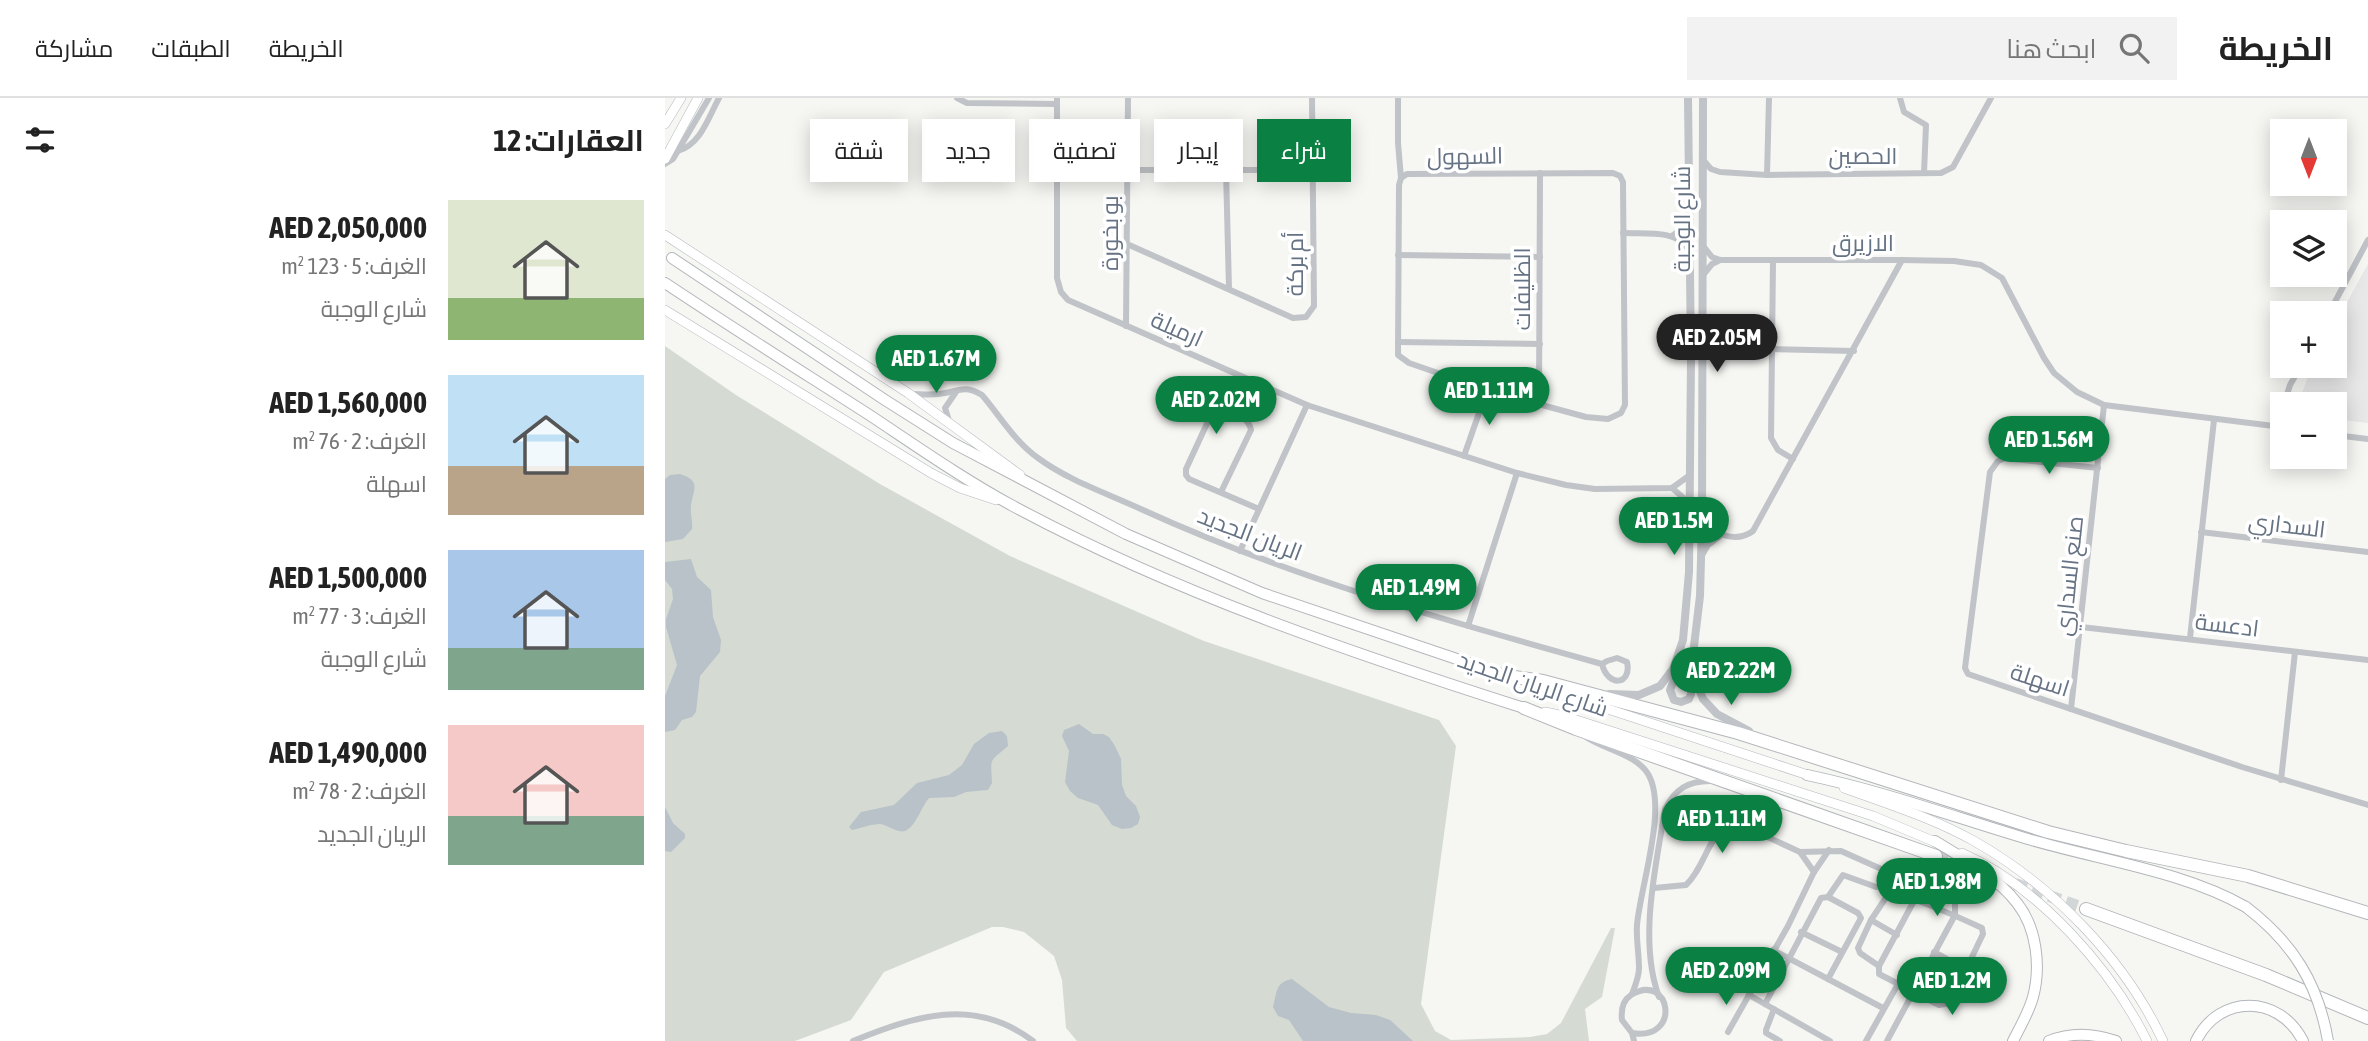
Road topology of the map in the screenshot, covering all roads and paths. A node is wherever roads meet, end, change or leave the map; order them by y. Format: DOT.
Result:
graph roads {
  1 [pos="681,98"];
  2 [pos="698,98"];
  3 [pos="709,98"];
  4 [pos="719,98"];
  5 [pos="957,98"];
  6 [pos="1128,98"];
  7 [pos="1313,98"];
  8 [pos="1398,98"];
  9 [pos="1769,98"];
  10 [pos="1900,98"];
  11 [pos="1991,98"];
  12 [pos="1703,99"];
  13 [pos="1057,101"];
  14 [pos="1686,101"];
  15 [pos="1128,119"];
  16 [pos="1313,119"];
  17 [pos="665,124"];
  18 [pos="678,151"];
  19 [pos="1702,155"];
  20 [pos="665,162"];
  21 [pos="1541,173"];
  22 [pos="1924,173"];
  23 [pos="1767,175"];
  24 [pos="1401,177"];
  25 [pos="1127,182"];
  26 [pos="1226,182"];
  27 [pos="1313,182"];
  28 [pos="1691,223"];
  29 [pos="1623,233"];
  30 [pos="1672,236"];
  31 [pos="666,237"];
  32 [pos="2368,240"];
  33 [pos="1702,243"];
  34 [pos="1127,244"];
  35 [pos="1691,252"];
  36 [pos="1398,255"];
  37 [pos="1540,257"];
  38 [pos="672,258"];
  39 [pos="1720,260"];
  40 [pos="1902,260"];
  41 [pos="1773,261"];
  42 [pos="1701,280"];
  43 [pos="665,283"];
  44 [pos="1229,289"];
  45 [pos="2335,301"];
  46 [pos="665,310"];
  47 [pos="1126,326"];
  48 [pos="1398,342"];
  49 [pos="1540,344"];
  50 [pos="1772,349"];
  51 [pos="1854,351"];
  52 [pos="960,388"];
  53 [pos="1487,390"];
  54 [pos="908,393"];
  55 [pos="1539,404"];
  56 [pos="1307,405"];
  57 [pos="2104,405"];
  58 [pos="2214,420"];
  59 [pos="949,421"];
  60 [pos="2270,426"];
  61 [pos="2347,436"];
  62 [pos="2368,439"];
  63 [pos="1464,456"];
  64 [pos="1793,459"];
  65 [pos="2098,468"];
  66 [pos="1517,473"];
  67 [pos="1690,475"];
  68 [pos="1033,487"];
  69 [pos="1672,488"];
  70 [pos="1221,492"];
  71 [pos="1011,505"];
  72 [pos="1689,508"];
  73 [pos="1259,509"];
  74 [pos="1702,522"];
  75 [pos="2201,533"];
  76 [pos="1720,536"];
  77 [pos="1240,551"];
  78 [pos="2368,552"];
  79 [pos="1701,557"];
  80 [pos="1468,626"];
  81 [pos="2081,627"];
  82 [pos="2190,638"];
  83 [pos="1683,640"];
  84 [pos="1693,646"];
  85 [pos="2295,652"];
  86 [pos="2368,660"];
  87 [pos="1602,664"];
  88 [pos="1507,676"];
  89 [pos="1586,693"];
  90 [pos="1524,708"];
  91 [pos="2071,709"];
  92 [pos="1576,729"];
  93 [pos="1790,749"];
  94 [pos="1807,775"];
  95 [pos="2281,779"];
  96 [pos="1719,780"];
  97 [pos="2368,805"];
  98 [pos="1935,841"];
  99 [pos="1829,850"];
  100 [pos="1800,852"];
  101 [pos="1935,856"];
  102 [pos="1814,872"];
  103 [pos="1876,887"];
  104 [pos="1922,887"];
  105 [pos="1654,888"];
  106 [pos="1828,897"];
  107 [pos="1916,901"];
  108 [pos="2086,909"];
  109 [pos="1639,913"];
  110 [pos="1650,913"];
  111 [pos="2368,913"];
  112 [pos="1955,915"];
  113 [pos="1871,920"];
  114 [pos="1801,932"];
  115 [pos="1897,935"];
  116 [pos="1773,950"];
  117 [pos="1842,952"];
  118 [pos="1934,953"];
  119 [pos="1790,959"];
  120 [pos="1879,965"];
  121 [pos="1967,970"];
  122 [pos="1828,979"];
  123 [pos="1898,984"];
  124 [pos="1913,992"];
  125 [pos="1632,994"];
  126 [pos="1749,995"];
  127 [pos="1659,997"];
  128 [pos="1765,1004"];
  129 [pos="1774,1009"];
  130 [pos="1884,1009"];
  131 [pos="2368,1018"];
  132 [pos="1658,1032"];
  133 [pos="1728,1032"];
  134 [pos="1633,1037"];
  135 [pos="852,1041"];
  136 [pos="1033,1041"];
  137 [pos="1654,1041"];
  138 [pos="1780,1041"];
  139 [pos="1830,1041"];
  140 [pos="1865,1041"];
  141 [pos="1887,1041"];
  142 [pos="2013,1041"];
  143 [pos="2049,1041"];
  144 [pos="2116,1041"];
  145 [pos="2147,1041"];
  146 [pos="2163,1041"];
  147 [pos="2196,1041"];
  148 [pos="2303,1041"];
  149 [pos="2328,1041"];
  1 -- 17 [label="main road"];
  2 -- 20 [label="main road"];
  3 -- 18 [label="street"];
  4 -- 18 [label="street"];
  5 -- 13 [label="street"];
  6 -- 15 [label="street, بو بخورة"];
  7 -- 16 [label="street, أم بركة"];
  8 -- 24 [label="street"];
  9 -- 23 [label="street"];
  10 -- 22 [label="street"];
  11 -- 22 [label="street, الحصين"];
  12 -- 19 [label="street, شارع الوجبة"];
  13 -- 47 [label="street, ارميلة"];
  14 -- 28 [label="street, شارع الوجبة"];
  18 -- 20 [label="street"];
  19 -- 23 [label="street, الحصين"];
  19 -- 33 [label="street, شارع الوجبة"];
  21 -- 24 [label="street, السهول"];
  21 -- 29 [label="street, السهول"];
  21 -- 37 [label="street, الظليفات"];
  22 -- 23 [label="street, الحصين"];
  24 -- 36 [label="street, السهول"];
  25 -- 34 [label="street, بو بخورة"];
  26 -- 44 [label="street"];
  27 -- 44 [label="street, أم بركة"];
  28 -- 30 [label="street"];
  28 -- 35 [label="street, شارع الوجبة"];
  29 -- 30 [label="street"];
  29 -- 55 [label="street, السهول"];
  30 -- 35 [label="street"];
  31 -- 54 [label="main road, شارع الريان الجديد"];
  32 -- 45 [label="street"];
  33 -- 39 [label="street"];
  33 -- 42 [label="street, شارع الوجبة"];
  34 -- 44 [label="street, أم بركة"];
  34 -- 47 [label="street, بو بخورة"];
  35 -- 67 [label="street, شارع الوجبة"];
  36 -- 37 [label="street"];
  36 -- 48 [label="street, السهول"];
  37 -- 49 [label="street, الظليفات"];
  38 -- 68 [label="main road, شارع الريان الجديد"];
  39 -- 41 [label="street, الازيرق"];
  39 -- 42 [label="street"];
  40 -- 41 [label="street, الازيرق"];
  40 -- 51 [label="street"];
  40 -- 57 [label="street, الازيرق"];
  41 -- 50 [label="street"];
  42 -- 74 [label="street, شارع الوجبة"];
  43 -- 71 [label="main road, شارع الريان الجديد"];
  46 -- 71 [label="main road, شارع الريان الجديد"];
  47 -- 56 [label="street, ارميلة"];
  48 -- 49 [label="street"];
  48 -- 53 [label="street, السهول"];
  49 -- 55 [label="street, الظليفات"];
  50 -- 51 [label="street"];
  50 -- 64 [label="street"];
  51 -- 64 [label="street"];
  52 -- 54 [label="street"];
  52 -- 59 [label="street"];
  52 -- 77 [label="street, الريان الجديد"];
  53 -- 55 [label="street, السهول"];
  53 -- 63 [label="street"];
  54 -- 59 [label="main road, شارع الريان الجديد"];
  56 -- 63 [label="street, ارميلة"];
  56 -- 73 [label="street"];
  57 -- 58 [label="street"];
  57 -- 65 [label="street, صنع السداري"];
  58 -- 60 [label="street"];
  58 -- 75 [label="street"];
  59 -- 68 [label="main road, شارع الريان الجديد"];
  61 -- 62 [label="street"];
  63 -- 66 [label="street, ارميلة"];
  64 -- 76 [label="street"];
  65 -- 81 [label="street, صنع السداري"];
  65 -- 91 [label="street, اسهلة"];
  66 -- 69 [label="street, ارميلة"];
  66 -- 80 [label="street"];
  67 -- 69 [label="street"];
  67 -- 72 [label="street, شارع الوجبة"];
  68 -- 88 [label="main road, شارع الريان الجديد"];
  69 -- 72 [label="street"];
  70 -- 70 [label="street"];
  70 -- 73 [label="street"];
  71 -- 90 [label="main road, شارع الريان الجديد"];
  72 -- 83 [label="street, شارع الوجبة"];
  73 -- 77 [label="street"];
  74 -- 76 [label="street"];
  74 -- 79 [label="street, شارع الوجبة"];
  75 -- 78 [label="street, السداري"];
  75 -- 82 [label="street"];
  76 -- 79 [label="street"];
  77 -- 80 [label="street, الريان الجديد"];
  79 -- 84 [label="street, شارع الوجبة"];
  80 -- 87 [label="street, الريان الجديد"];
  81 -- 82 [label="street, ادعسة"];
  81 -- 91 [label="street, صنع السداري"];
  82 -- 85 [label="street, ادعسة"];
  83 -- 84 [label="street"];
  83 -- 89 [label="street, شارع الوجبة"];
  84 -- 93 [label="street, شارع الوجبة"];
  85 -- 86 [label="street, ادعسة"];
  85 -- 95 [label="street"];
  88 -- 89 [label="highway"];
  88 -- 94 [label="main road, شارع الريان الجديد"];
  89 -- 93 [label="highway"];
  90 -- 92 [label="highway"];
  90 -- 98 [label="main road, شارع الريان الجديد"];
  91 -- 95 [label="street, اسهلة"];
  92 -- 96 [label="highway"];
  92 -- 109 [label="street"];
  93 -- 111 [label="highway"];
  94 -- 146 [label="main road, شارع الريان الجديد"];
  94 -- 149 [label="main road, bridge"];
  95 -- 97 [label="street, اسهلة"];
  96 -- 101 [label="highway"];
  96 -- 105 [label="street"];
  98 -- 142 [label="main road"];
  98 -- 145 [label="main road, شارع الريان الجديد"];
  99 -- 100 [label="street"];
  99 -- 102 [label="street"];
  99 -- 104 [label="street"];
  100 -- 102 [label="street"];
  100 -- 105 [label="street"];
  102 -- 116 [label="street"];
  103 -- 106 [label="street"];
  104 -- 107 [label="street"];
  104 -- 112 [label="street"];
  105 -- 110 [label="street"];
  106 -- 114 [label="street"];
  106 -- 117 [label="street"];
  107 -- 112 [label="street"];
  107 -- 113 [label="street"];
  107 -- 115 [label="street"];
  108 -- 131 [label="highway"];
  109 -- 110 [label="street"];
  109 -- 125 [label="street"];
  110 -- 127 [label="street"];
  112 -- 118 [label="street"];
  112 -- 121 [label="street"];
  113 -- 115 [label="street"];
  113 -- 120 [label="street"];
  114 -- 117 [label="street"];
  114 -- 119 [label="street"];
  115 -- 120 [label="street"];
  116 -- 119 [label="street"];
  116 -- 126 [label="street"];
  117 -- 122 [label="street"];
  118 -- 121 [label="street"];
  118 -- 124 [label="street"];
  119 -- 122 [label="street"];
  119 -- 128 [label="street"];
  120 -- 123 [label="street"];
  121 -- 124 [label="street"];
  122 -- 130 [label="street"];
  123 -- 124 [label="street"];
  123 -- 130 [label="street"];
  124 -- 141 [label="street"];
  125 -- 127 [label="street"];
  125 -- 134 [label="street"];
  126 -- 128 [label="street"];
  126 -- 133 [label="street"];
  127 -- 132 [label="street"];
  128 -- 129 [label="street"];
  129 -- 138 [label="street"];
  129 -- 139 [label="street"];
  130 -- 140 [label="street"];
  132 -- 134 [label="street"];
  132 -- 137 [label="street"];
  135 -- 136 [label="street"];
  143 -- 144 [label="main road"];
  147 -- 148 [label="main road"];
}
